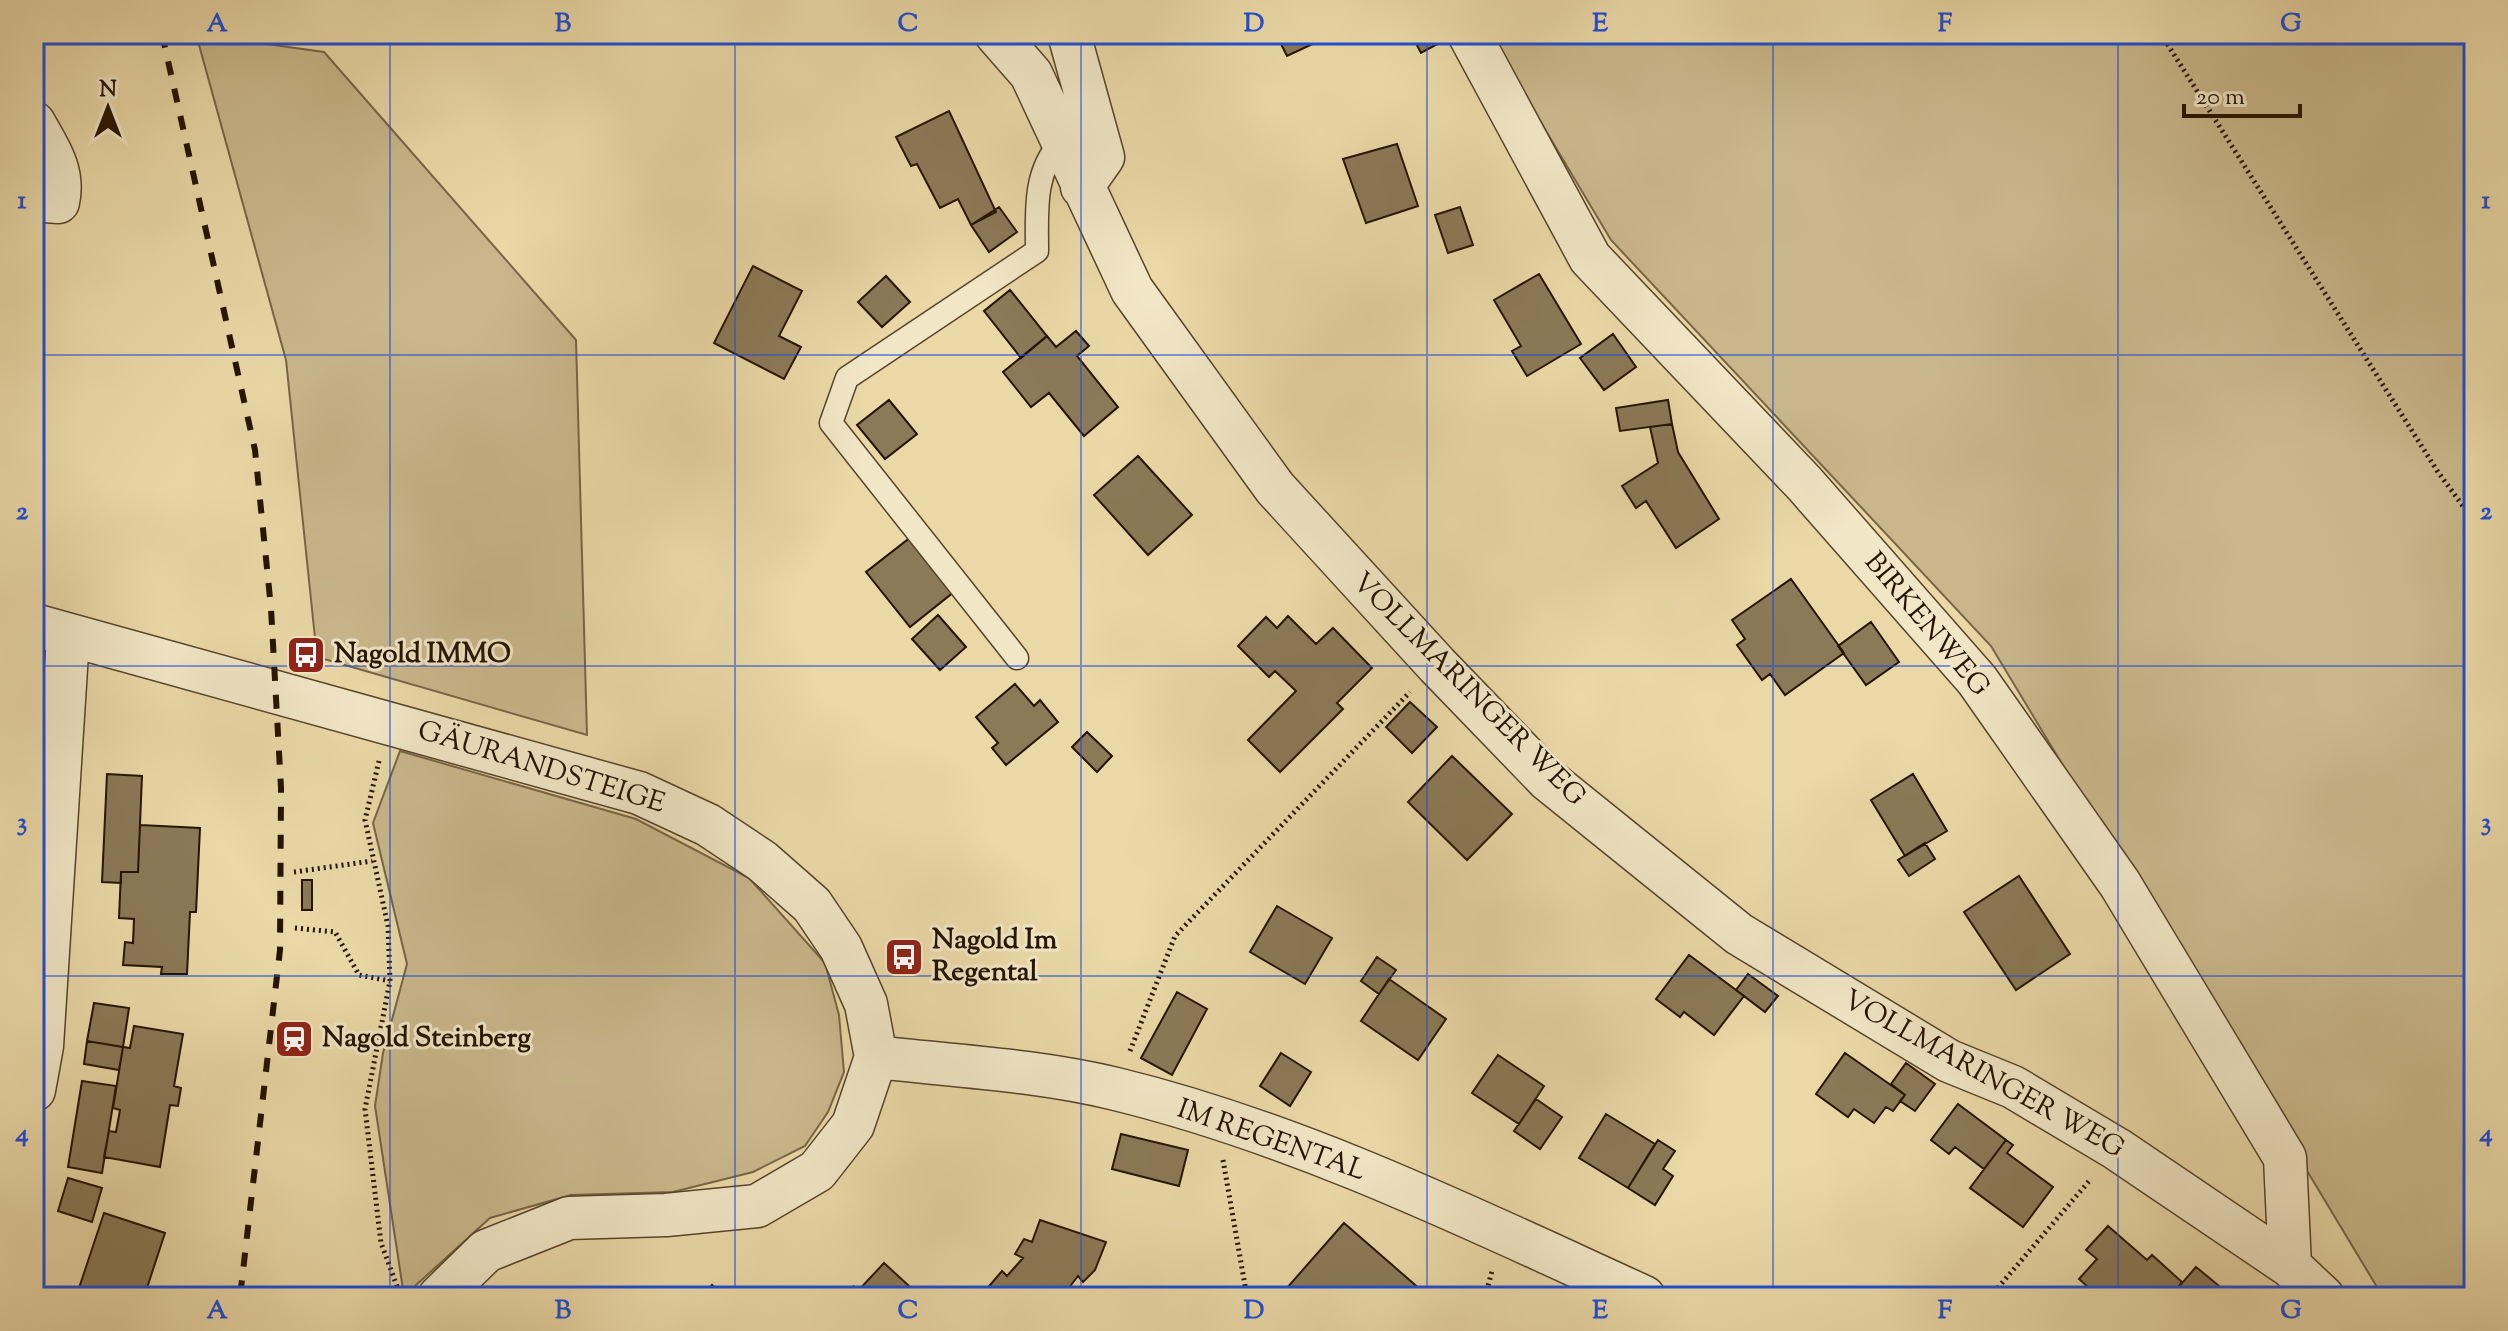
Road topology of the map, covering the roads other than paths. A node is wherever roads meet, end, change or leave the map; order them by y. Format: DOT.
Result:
graph roads {
  1 [pos="996,34"];
  2 [pos="1069,34"];
  3 [pos="1469,34"];
  4 [pos="34,123"];
  5 [pos="1061,142"];
  6 [pos="1082,187"];
  7 [pos="34,200"];
  8 [pos="51,631"];
  9 [pos="1017,658"];
  10 [pos="876,1057"];
  11 [pos="34,1090"];
  12 [pos="2290,1266"];
  13 [pos="439,1297"];
  14 [pos="1644,1297"];
  15 [pos="2323,1297"];
  1 -- 5 [label="street, VOLLMARINGER WEG"];
  2 -- 6 [label="street"];
  3 -- 12 [label="street, BIRKENWEG"];
  4 -- 7 [label="street"];
  5 -- 6 [label="street, VOLLMARINGER WEG"];
  5 -- 9 [label="lane"];
  6 -- 12 [label="street, VOLLMARINGER WEG"];
  8 -- 10 [label="street, GÄURANDSTEIGE"];
  8 -- 11 [label="street"];
  10 -- 13 [label="street, GÄURANDSTEIGE"];
  10 -- 14 [label="street, IM REGENTAL"];
  12 -- 15 [label="street, VOLLMARINGER WEG"];
}
